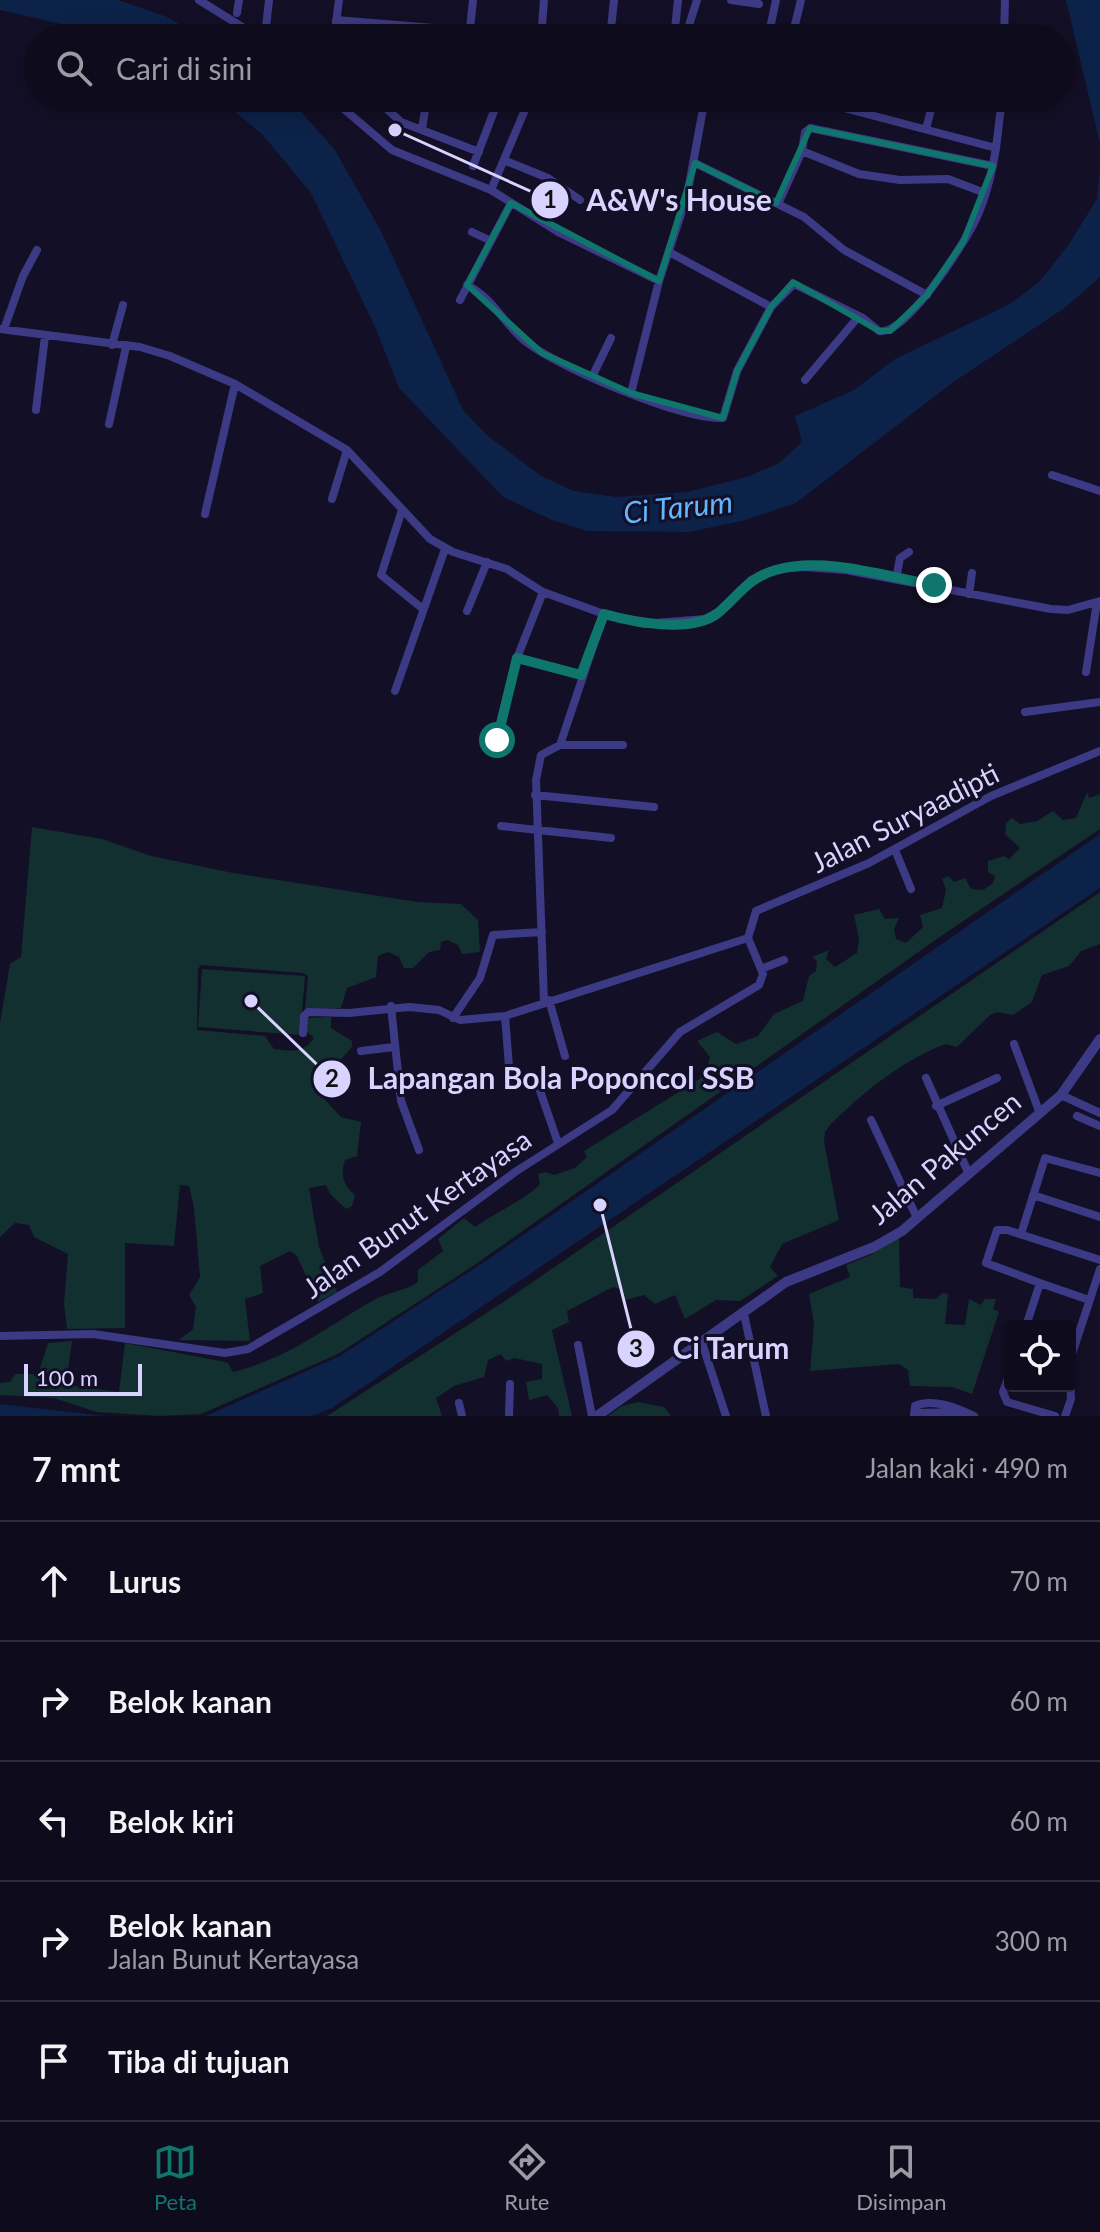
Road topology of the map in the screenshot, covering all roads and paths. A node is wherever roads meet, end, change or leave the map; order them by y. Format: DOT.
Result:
graph roads {
  1 [pos="199,0"];
  2 [pos="239,0"];
  3 [pos="269,0"];
  4 [pos="339,0"];
  5 [pos="473,0"];
  6 [pos="544,0"];
  7 [pos="614,0"];
  8 [pos="678,0"];
  9 [pos="697,0"];
  10 [pos="731,0"];
  11 [pos="776,0"];
  12 [pos="801,0"];
  13 [pos="1005,0"];
  14 [pos="759,4"];
  15 [pos="237,13"];
  16 [pos="336,20"];
  17 [pos="238,24"];
  18 [pos="266,24"];
  19 [pos="336,24"];
  20 [pos="374,24"];
  21 [pos="471,24"];
  22 [pos="542,24"];
  23 [pos="611,24"];
  24 [pos="675,24"];
  25 [pos="689,24"];
  26 [pos="772,24"];
  27 [pos="795,24"];
  28 [pos="1004,24"];
  29 [pos="347,112"];
  30 [pos="388,112"];
  31 [pos="425,112"];
  32 [pos="494,112"];
  33 [pos="525,112"];
  34 [pos="703,112"];
  35 [pos="860,112"];
  36 [pos="930,112"];
  37 [pos="1000,112"];
  38 [pos="422,129"];
  39 [pos="926,129"];
  40 [pos="996,148"];
  41 [pos="802,151"];
  42 [pos="479,152"];
  43 [pos="506,161"];
  44 [pos="695,163"];
  45 [pos="473,166"];
  46 [pos="993,166"];
  47 [pos="491,190"];
  48 [pos="985,193"];
  49 [pos="580,200"];
  50 [pos="511,203"];
  51 [pos="778,204"];
  52 [pos="472,232"];
  53 [pos="491,241"];
  54 [pos="37,250"];
  55 [pos="669,252"];
  56 [pos="659,281"];
  57 [pos="467,285"];
  58 [pos="927,295"];
  59 [pos="460,300"];
  60 [pos="123,305"];
  61 [pos="771,307"];
  62 [pos="859,316"];
  63 [pos="2,329"];
  64 [pos="45,336"];
  65 [pos="611,338"];
  66 [pos="112,345"];
  67 [pos="126,347"];
  68 [pos="593,375"];
  69 [pos="805,380"];
  70 [pos="235,384"];
  71 [pos="631,393"];
  72 [pos="36,410"];
  73 [pos="109,424"];
  74 [pos="347,450"];
  75 [pos="1052,475"];
  76 [pos="1100,491"];
  77 [pos="332,499"];
  78 [pos="402,510"];
  79 [pos="205,514"];
  80 [pos="445,549"];
  81 [pos="909,552"];
  82 [pos="487,562"];
  83 [pos="972,573"];
  84 [pos="896,579"];
  85 [pos="543,592"];
  86 [pos="969,594"];
  87 [pos="1098,602"];
  88 [pos="423,609"];
  89 [pos="467,611"];
  90 [pos="604,614"];
  91 [pos="517,658"];
  92 [pos="1086,672"];
  93 [pos="581,675"];
  94 [pos="395,691"];
  95 [pos="1100,702"];
  96 [pos="1025,712"];
  97 [pos="497,740"];
  98 [pos="560,745"];
  99 [pos="623,745"];
  100 [pos="1100,751"];
  101 [pos="535,795"];
  102 [pos="654,807"];
  103 [pos="501,826"];
  104 [pos="536,831"];
  105 [pos="611,838"];
  106 [pos="895,850"];
  107 [pos="911,889"];
  108 [pos="542,932"];
  109 [pos="748,938"];
  110 [pos="784,960"];
  111 [pos="761,969"];
  112 [pos="546,1001"];
  113 [pos="391,1006"];
  114 [pos="505,1016"];
  115 [pos="453,1018"];
  116 [pos="303,1033"];
  117 [pos="1100,1039"];
  118 [pos="1014,1044"];
  119 [pos="394,1047"];
  120 [pos="361,1051"];
  121 [pos="565,1056"];
  122 [pos="926,1078"];
  123 [pos="997,1078"];
  124 [pos="510,1079"];
  125 [pos="537,1082"];
  126 [pos="1061,1095"];
  127 [pos="936,1106"];
  128 [pos="1039,1111"];
  129 [pos="1100,1113"];
  130 [pos="1077,1116"];
  131 [pos="871,1120"];
  132 [pos="1100,1126"];
  133 [pos="558,1143"];
  134 [pos="419,1150"];
  135 [pos="968,1172"];
  136 [pos="1100,1173"];
  137 [pos="1033,1195"];
  138 [pos="1100,1217"];
  139 [pos="917,1218"];
  140 [pos="1021,1234"];
  141 [pos="1100,1260"];
  142 [pos="1100,1269"];
  143 [pos="1040,1283"];
  144 [pos="1089,1300"];
  145 [pos="744,1314"];
  146 [pos="1031,1320"];
  147 [pos="1076,1331"];
  148 [pos="0,1336"];
  149 [pos="702,1343"];
  150 [pos="578,1345"];
  151 [pos="510,1384"];
  152 [pos="1004,1389"];
  153 [pos="1071,1392"];
  154 [pos="459,1403"];
  155 [pos="970,1414"];
  156 [pos="914,1415"];
  157 [pos="462,1416"];
  158 [pos="509,1416"];
  159 [pos="595,1416"];
  160 [pos="726,1416"];
  161 [pos="766,1416"];
  162 [pos="1055,1416"];
  163 [pos="1065,1416"];
  1 -- 17 [label="street"];
  2 -- 15 [label="street"];
  3 -- 18 [label="street"];
  4 -- 16 [label="street"];
  5 -- 21 [label="street"];
  6 -- 22 [label="street"];
  7 -- 23 [label="street"];
  8 -- 24 [label="street"];
  9 -- 25 [label="street"];
  10 -- 14 [label="street"];
  11 -- 26 [label="street"];
  12 -- 27 [label="street"];
  13 -- 28 [label="street"];
  16 -- 19 [label="street"];
  16 -- 20 [label="street"];
  29 -- 47 [label="street"];
  30 -- 38 [label="street"];
  31 -- 38 [label="street"];
  32 -- 42 [label="street"];
  33 -- 43 [label="street"];
  34 -- 44 [label="street"];
  35 -- 39 [label="street"];
  36 -- 39 [label="street"];
  37 -- 40 [label="street"];
  38 -- 42 [label="street"];
  39 -- 40 [label="street"];
  40 -- 46 [label="street"];
  41 -- 46 [label="street"];
  41 -- 48 [label="street"];
  41 -- 51 [label="street"];
  42 -- 45 [label="street"];
  43 -- 47 [label="street"];
  43 -- 49 [label="street"];
  44 -- 51 [label="street"];
  44 -- 55 [label="street"];
  46 -- 48 [label="street"];
  47 -- 50 [label="street"];
  48 -- 58 [label="street"];
  50 -- 53 [label="street"];
  50 -- 56 [label="street"];
  51 -- 58 [label="street"];
  52 -- 53 [label="street"];
  53 -- 57 [label="street"];
  54 -- 63 [label="street"];
  55 -- 56 [label="street"];
  55 -- 61 [label="street"];
  56 -- 71 [label="street"];
  57 -- 59 [label="street"];
  57 -- 68 [label="street"];
  58 -- 62 [label="street"];
  60 -- 66 [label="street"];
  61 -- 62 [label="street"];
  61 -- 71 [label="street"];
  62 -- 69 [label="street"];
  63 -- 64 [label="street"];
  64 -- 66 [label="street"];
  64 -- 72 [label="street"];
  65 -- 68 [label="street"];
  66 -- 67 [label="street"];
  67 -- 70 [label="street"];
  67 -- 73 [label="street"];
  68 -- 71 [label="street"];
  70 -- 74 [label="street"];
  70 -- 79 [label="street"];
  74 -- 77 [label="street"];
  74 -- 78 [label="street"];
  75 -- 76 [label="street"];
  78 -- 80 [label="street"];
  78 -- 88 [label="street"];
  80 -- 82 [label="street"];
  80 -- 88 [label="street"];
  81 -- 84 [label="street"];
  82 -- 85 [label="street"];
  82 -- 89 [label="street"];
  83 -- 86 [label="street"];
  84 -- 86 [label="street"];
  84 -- 90 [label="street"];
  85 -- 90 [label="street"];
  85 -- 91 [label="street"];
  86 -- 87 [label="street"];
  87 -- 92 [label="street"];
  88 -- 94 [label="street"];
  90 -- 93 [label="street"];
  91 -- 93 [label="street"];
  91 -- 97 [label="street"];
  93 -- 98 [label="street"];
  95 -- 96 [label="street"];
  98 -- 99 [label="street"];
  98 -- 101 [label="street"];
  100 -- 106 [label="street, Jalan Suryaadipti"];
  101 -- 102 [label="street"];
  101 -- 104 [label="street"];
  103 -- 104 [label="street"];
  104 -- 105 [label="street"];
  104 -- 108 [label="street"];
  106 -- 107 [label="street"];
  106 -- 109 [label="street, Jalan Suryaadipti"];
  108 -- 112 [label="street"];
  108 -- 115 [label="street"];
  109 -- 111 [label="street"];
  109 -- 112 [label="street"];
  110 -- 111 [label="street"];
  111 -- 133 [label="street, Jalan Bunut Kertayasa"];
  112 -- 114 [label="street"];
  112 -- 121 [label="street"];
  113 -- 115 [label="street"];
  113 -- 116 [label="street"];
  113 -- 119 [label="street"];
  114 -- 115 [label="street"];
  114 -- 124 [label="street"];
  117 -- 126 [label="street, Jalan Pakuncen"];
  118 -- 128 [label="street"];
  119 -- 120 [label="street"];
  119 -- 134 [label="street"];
  122 -- 127 [label="street"];
  123 -- 127 [label="street"];
  125 -- 133 [label="street"];
  126 -- 128 [label="street, Jalan Pakuncen"];
  126 -- 129 [label="street"];
  127 -- 135 [label="street"];
  128 -- 135 [label="street, Jalan Pakuncen"];
  130 -- 132 [label="street"];
  131 -- 139 [label="street"];
  133 -- 148 [label="street, Jalan Bunut Kertayasa"];
  135 -- 139 [label="street, Jalan Pakuncen"];
  136 -- 137 [label="street"];
  137 -- 138 [label="street"];
  137 -- 140 [label="street"];
  139 -- 145 [label="street, Jalan Pakuncen"];
  140 -- 141 [label="street"];
  140 -- 143 [label="street"];
  142 -- 144 [label="street"];
  143 -- 144 [label="street"];
  143 -- 146 [label="street"];
  144 -- 147 [label="street"];
  145 -- 149 [label="street, Jalan Pakuncen"];
  145 -- 161 [label="street"];
  149 -- 159 [label="street, Jalan Pakuncen"];
  149 -- 160 [label="street"];
  150 -- 159 [label="street"];
  151 -- 158 [label="street"];
  152 -- 162 [label="street"];
  153 -- 163 [label="street"];
  154 -- 157 [label="street"];
  155 -- 156 [label="street"];
}
